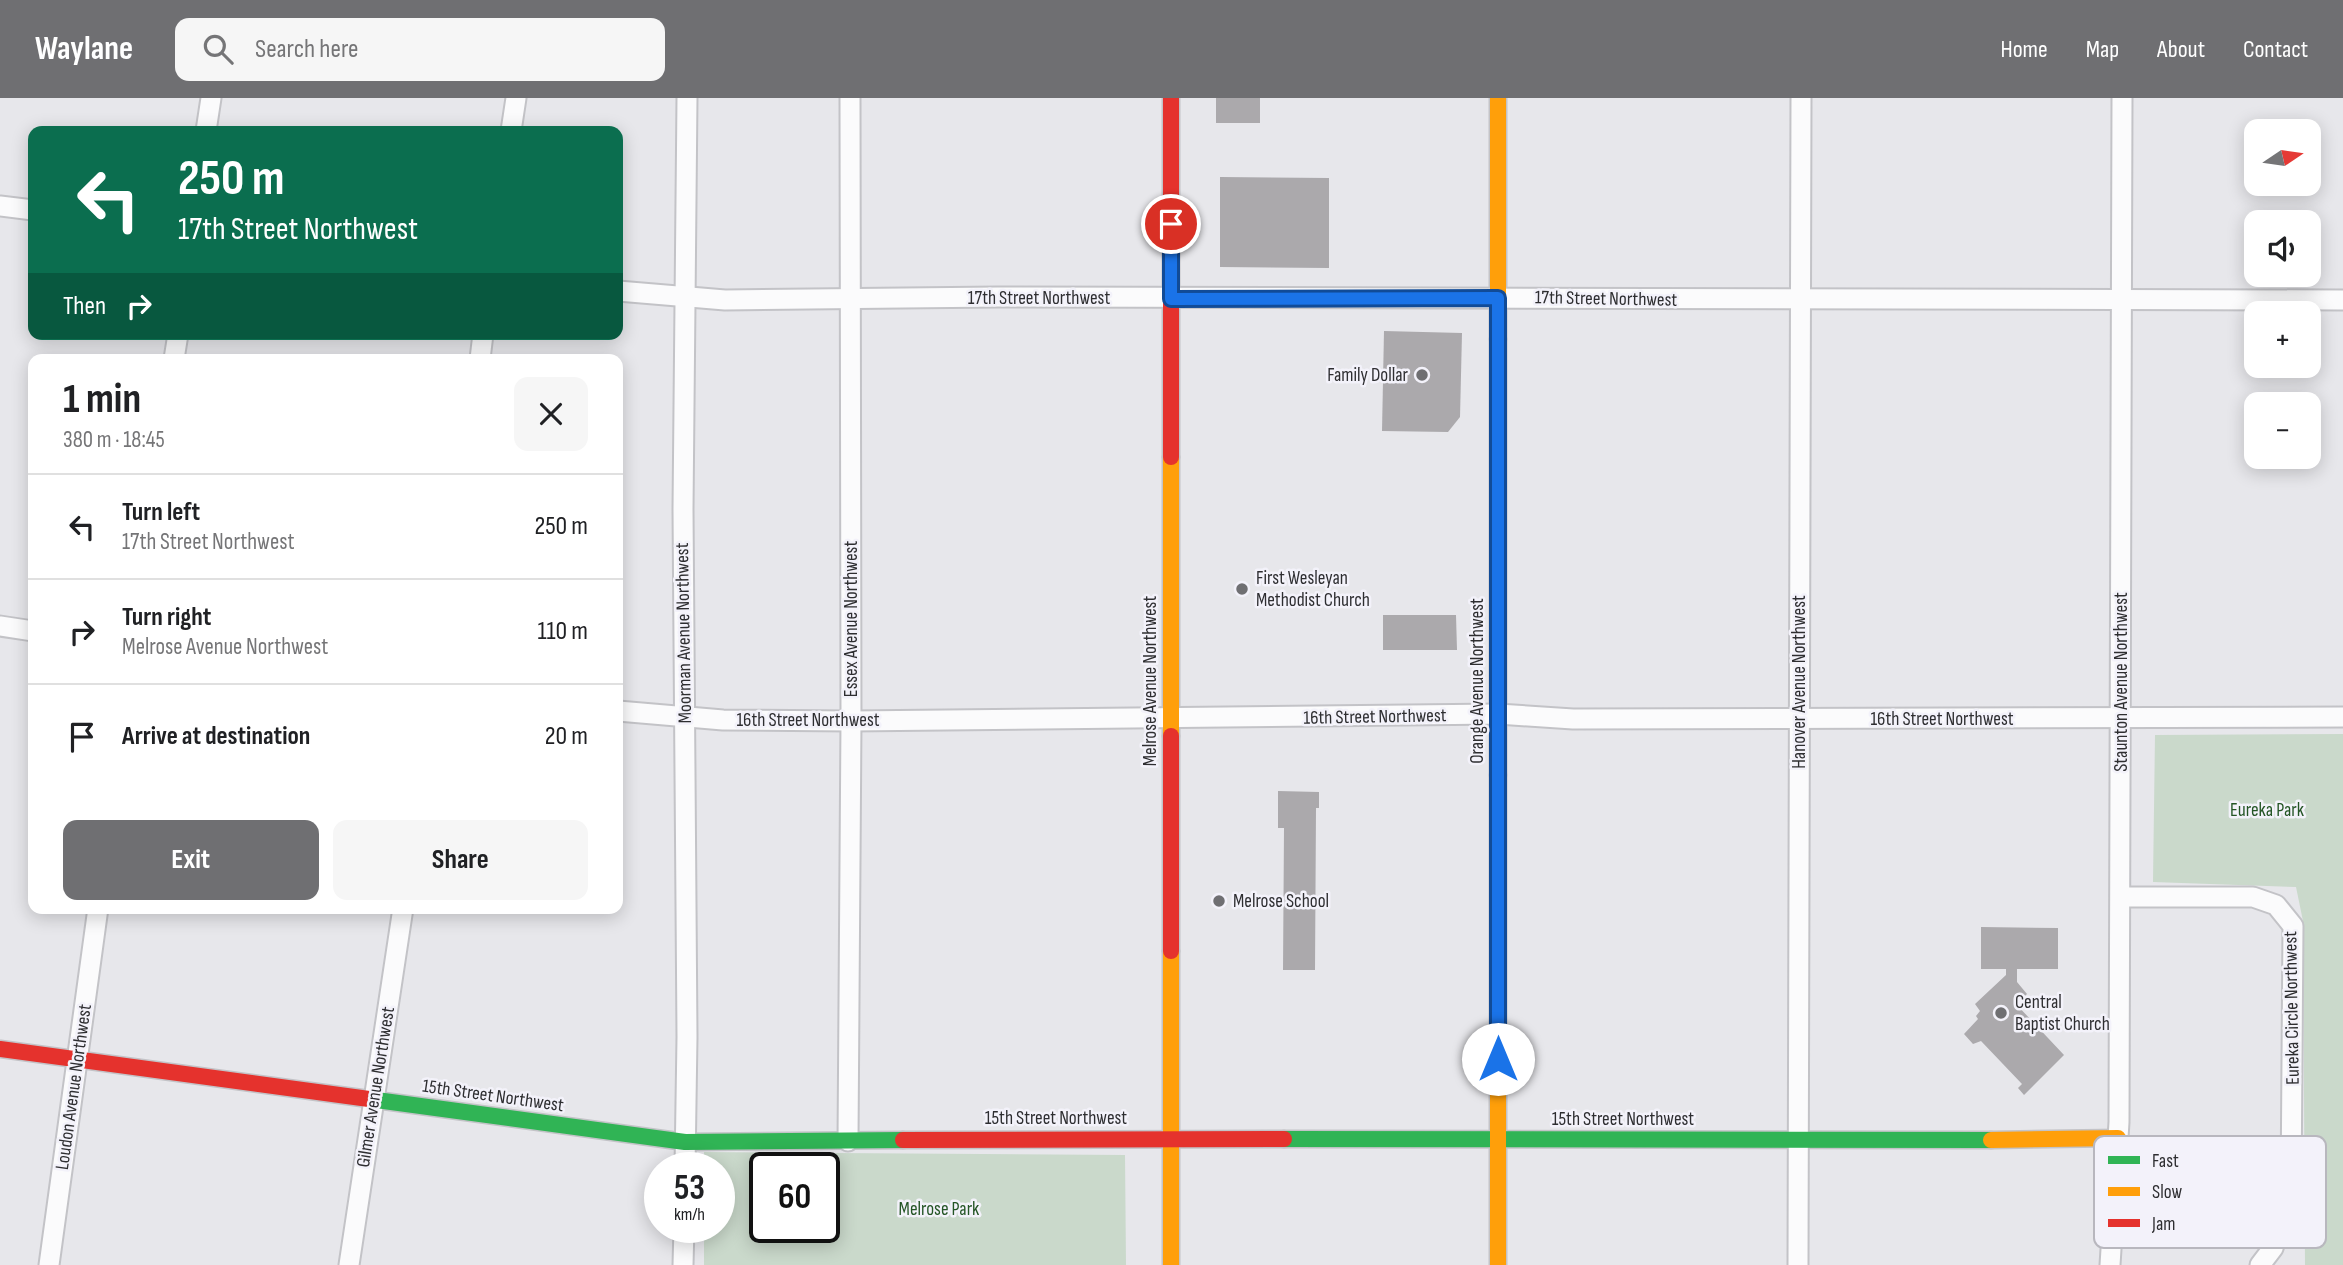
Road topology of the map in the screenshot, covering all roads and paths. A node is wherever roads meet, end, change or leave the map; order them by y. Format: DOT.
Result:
graph roads {
  1 [pos="211,98"];
  2 [pos="516,98"];
  3 [pos="687,98"];
  4 [pos="850,98"];
  5 [pos="1171,98"];
  6 [pos="1498,98"];
  7 [pos="1801,98"];
  8 [pos="2122,98"];
  9 [pos="207,126"];
  10 [pos="512,126"];
  11 [pos="0,206"];
  12 [pos="28,209"];
  13 [pos="623,292"];
  14 [pos="686,298"];
  15 [pos="1498,298"];
  16 [pos="850,299"];
  17 [pos="1171,299"];
  18 [pos="2122,299"];
  19 [pos="1799,300"];
  20 [pos="2343,300"];
  21 [pos="0,626"];
  22 [pos="28,630"];
  23 [pos="623,712"];
  24 [pos="1498,715"];
  25 [pos="2121,717"];
  26 [pos="2343,717"];
  27 [pos="684,718"];
  28 [pos="1171,719"];
  29 [pos="1800,720"];
  30 [pos="851,721"];
  31 [pos="2121,897"];
  32 [pos="97,914"];
  33 [pos="402,914"];
  34 [pos="0,1049"];
  35 [pos="78,1059"];
  36 [pos="373,1101"];
  37 [pos="2118,1136"];
  38 [pos="2291,1136"];
  39 [pos="2094,1138"];
  40 [pos="1498,1139"];
  41 [pos="1170,1140"];
  42 [pos="1798,1140"];
  43 [pos="848,1141"];
  44 [pos="685,1142"];
  45 [pos="685,1152"];
  46 [pos="684,1243"];
  47 [pos="2273,1248"];
  48 [pos="49,1265"];
  49 [pos="349,1265"];
  50 [pos="683,1265"];
  51 [pos="1171,1265"];
  52 [pos="1498,1265"];
  53 [pos="1798,1265"];
  54 [pos="2260,1265"];
  1 -- 9 [label="street"];
  2 -- 10 [label="street"];
  3 -- 14 [label="street, Moorman Avenue Northwest"];
  4 -- 16 [label="street, Essex Avenue Northwest"];
  5 -- 17 [label="street, Melrose Avenue Northwest"];
  6 -- 15 [label="street, Orange Avenue Northwest"];
  7 -- 19 [label="street, Hanover Avenue Northwest"];
  8 -- 18 [label="street, Staunton Avenue Northwest"];
  11 -- 12 [label="street"];
  13 -- 14 [label="street, 17th Street Northwest"];
  14 -- 16 [label="street, 17th Street Northwest"];
  14 -- 27 [label="street, Moorman Avenue Northwest"];
  15 -- 17 [label="street, 17th Street Northwest"];
  15 -- 19 [label="street, 17th Street Northwest"];
  15 -- 24 [label="street, Orange Avenue Northwest"];
  16 -- 17 [label="street, 17th Street Northwest"];
  16 -- 30 [label="street, Essex Avenue Northwest"];
  17 -- 28 [label="street, Melrose Avenue Northwest"];
  18 -- 19 [label="street, 17th Street Northwest"];
  18 -- 20 [label="street, 17th Street Northwest"];
  18 -- 25 [label="street, Staunton Avenue Northwest"];
  19 -- 29 [label="street, Hanover Avenue Northwest"];
  21 -- 22 [label="street"];
  23 -- 27 [label="street, 16th Street Northwest"];
  24 -- 28 [label="street, 16th Street Northwest"];
  24 -- 29 [label="street, 16th Street Northwest"];
  24 -- 40 [label="street, Orange Avenue Northwest"];
  25 -- 26 [label="street, 16th Street Northwest"];
  25 -- 29 [label="street, 16th Street Northwest"];
  25 -- 31 [label="street, Staunton Avenue Northwest"];
  27 -- 30 [label="street, 16th Street Northwest"];
  27 -- 44 [label="street, Moorman Avenue Northwest"];
  28 -- 30 [label="street, 16th Street Northwest"];
  28 -- 41 [label="street, Melrose Avenue Northwest"];
  29 -- 42 [label="street, Hanover Avenue Northwest"];
  30 -- 43 [label="street, Essex Avenue Northwest"];
  31 -- 37 [label="street, Staunton Avenue Northwest"];
  31 -- 38 [label="street, Eureka Circle Northwest"];
  32 -- 35 [label="street, Loudon Avenue Northwest"];
  33 -- 36 [label="street, Gilmer Avenue Northwest"];
  34 -- 35 [label="street, 15th Street Northwest"];
  35 -- 36 [label="street, 15th Street Northwest"];
  35 -- 48 [label="street, Loudon Avenue Northwest"];
  36 -- 44 [label="street, 15th Street Northwest"];
  36 -- 49 [label="street, Gilmer Avenue Northwest"];
  39 -- 42 [label="street, 15th Street Northwest"];
  40 -- 41 [label="street, 15th Street Northwest"];
  40 -- 42 [label="street, 15th Street Northwest"];
  40 -- 52 [label="street, Orange Avenue Northwest"];
  41 -- 43 [label="street, 15th Street Northwest"];
  41 -- 51 [label="street, Melrose Avenue Northwest"];
  42 -- 53 [label="street, Hanover Avenue Northwest"];
  43 -- 44 [label="street, 15th Street Northwest"];
  44 -- 45 [label="street, Moorman Avenue Northwest"];
  46 -- 50 [label="street"];
  47 -- 54 [label="street, Eureka Circle Northwest"];
}
